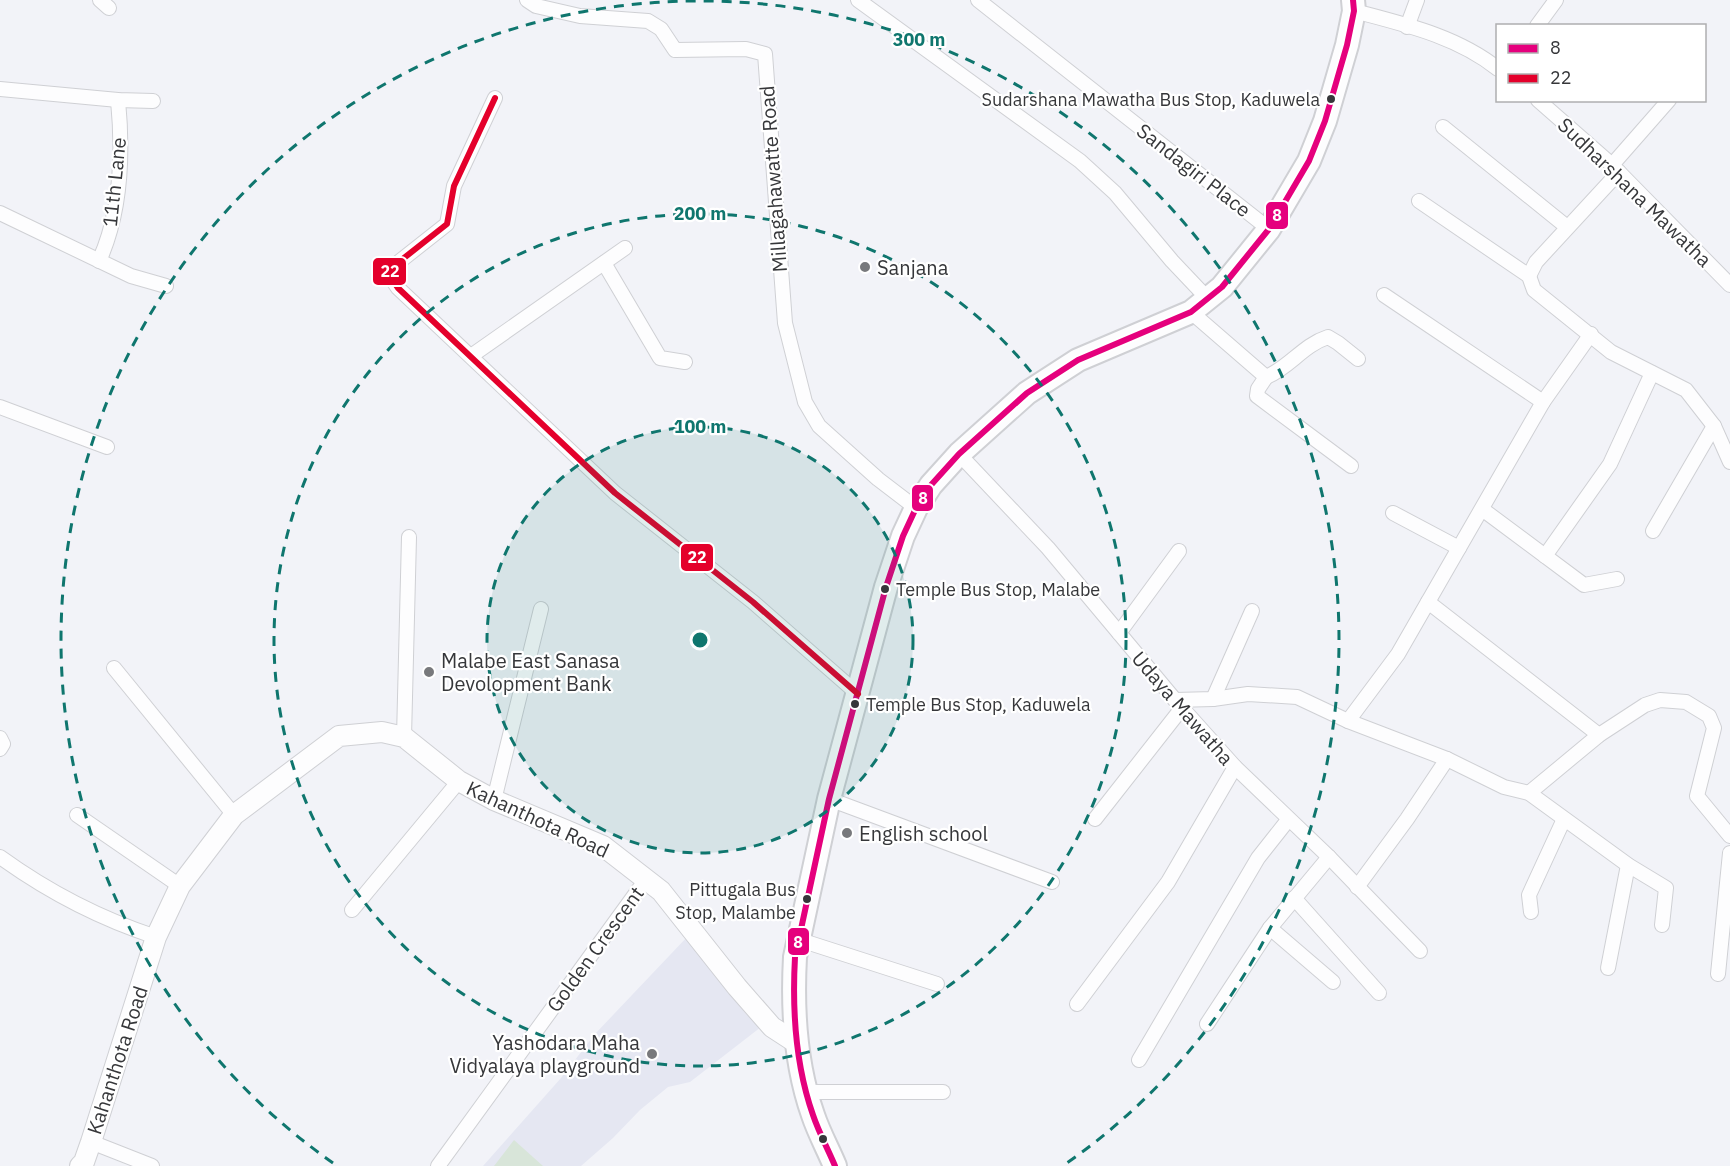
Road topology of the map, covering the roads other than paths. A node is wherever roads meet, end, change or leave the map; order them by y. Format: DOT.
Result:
graph roads {
  1 [pos="527,0"];
  2 [pos="858,0"];
  3 [pos="978,0"];
  4 [pos="1417,0"];
  5 [pos="1556,0"];
  6 [pos="1353,5"];
  7 [pos="1538,24"];
  8 [pos="1407,27"];
  9 [pos="1496,68"];
  10 [pos="0,89"];
  11 [pos="495,98"];
  12 [pos="118,100"];
  13 [pos="153,101"];
  14 [pos="1540,102"];
  15 [pos="1667,102"];
  16 [pos="1443,127"];
  17 [pos="1615,169"];
  18 [pos="1419,201"];
  19 [pos="0,213"];
  20 [pos="1567,227"];
  21 [pos="1269,229"];
  22 [pos="626,248"];
  23 [pos="99,261"];
  24 [pos="604,263"];
  25 [pos="1529,276"];
  26 [pos="1729,281"];
  27 [pos="166,286"];
  28 [pos="1384,295"];
  29 [pos="1199,305"];
  30 [pos="1591,334"];
  31 [pos="471,356"];
  32 [pos="1358,359"];
  33 [pos="685,362"];
  34 [pos="1652,374"];
  35 [pos="1266,377"];
  36 [pos="1543,402"];
  37 [pos="0,407"];
  38 [pos="1714,426"];
  39 [pos="107,447"];
  40 [pos="959,454"];
  41 [pos="1730,462"];
  42 [pos="1351,465"];
  43 [pos="916,508"];
  44 [pos="1482,509"];
  45 [pos="1393,513"];
  46 [pos="1653,531"];
  47 [pos="409,537"];
  48 [pos="1459,548"];
  49 [pos="1179,551"];
  50 [pos="1545,556"];
  51 [pos="1617,579"];
  52 [pos="1428,602"];
  53 [pos="541,609"];
  54 [pos="1252,611"];
  55 [pos="1119,633"];
  56 [pos="114,668"];
  57 [pos="858,694"];
  58 [pos="1213,699"];
  59 [pos="1178,704"];
  60 [pos="1348,721"];
  61 [pos="1599,735"];
  62 [pos="404,737"];
  63 [pos="0,738"];
  64 [pos="0,749"];
  65 [pos="1447,759"];
  66 [pos="1235,767"];
  67 [pos="459,781"];
  68 [pos="1529,792"];
  69 [pos="829,799"];
  70 [pos="494,800"];
  71 [pos="77,815"];
  72 [pos="234,815"];
  73 [pos="1095,819"];
  74 [pos="1564,819"];
  75 [pos="1288,820"];
  76 [pos="1730,836"];
  77 [pos="1730,853"];
  78 [pos="0,857"];
  79 [pos="1329,857"];
  80 [pos="1628,865"];
  81 [pos="647,878"];
  82 [pos="1052,882"];
  83 [pos="180,886"];
  84 [pos="1357,887"];
  85 [pos="1294,898"];
  86 [pos="352,910"];
  87 [pos="1531,912"];
  88 [pos="1662,925"];
  89 [pos="1270,928"];
  90 [pos="156,937"];
  91 [pos="798,939"];
  92 [pos="1420,951"];
  93 [pos="1608,968"];
  94 [pos="1718,974"];
  95 [pos="1334,982"];
  96 [pos="937,984"];
  97 [pos="1379,993"];
  98 [pos="1077,1004"];
  99 [pos="1208,1024"];
  100 [pos="795,1042"];
  101 [pos="1139,1060"];
  102 [pos="806,1092"];
  103 [pos="943,1092"];
  104 [pos="91,1142"];
  105 [pos="80,1166"];
  106 [pos="152,1166"];
  107 [pos="438,1166"];
  108 [pos="835,1166"];
  1 -- 43 [label="street, Millagahawatte Road"];
  2 -- 29 [label="street"];
  3 -- 21 [label="street, Sandagiri Place"];
  4 -- 8 [label="street"];
  5 -- 7 [label="street"];
  6 -- 8 [label="street"];
  6 -- 21 [label="main road"];
  8 -- 9 [label="street"];
  10 -- 12 [label="street"];
  11 -- 31 [label="street"];
  12 -- 13 [label="street"];
  12 -- 23 [label="street, 11th Lane"];
  14 -- 17 [label="street, Sudharshana Mawatha"];
  15 -- 17 [label="street"];
  16 -- 20 [label="street"];
  17 -- 20 [label="street"];
  17 -- 26 [label="street, Sudharshana Mawatha"];
  18 -- 25 [label="street"];
  19 -- 23 [label="street"];
  20 -- 25 [label="street"];
  21 -- 29 [label="main road"];
  22 -- 24 [label="street"];
  23 -- 27 [label="street"];
  24 -- 31 [label="street"];
  24 -- 33 [label="street"];
  25 -- 30 [label="street"];
  28 -- 36 [label="street"];
  29 -- 35 [label="street"];
  29 -- 40 [label="main road"];
  30 -- 34 [label="street"];
  30 -- 36 [label="street"];
  31 -- 57 [label="street"];
  32 -- 35 [label="street"];
  34 -- 38 [label="street"];
  34 -- 50 [label="street"];
  35 -- 42 [label="street"];
  36 -- 44 [label="street"];
  37 -- 39 [label="street"];
  38 -- 41 [label="street"];
  38 -- 46 [label="street"];
  40 -- 43 [label="main road"];
  40 -- 55 [label="street, Udaya Mawatha"];
  43 -- 57 [label="main road"];
  44 -- 48 [label="street"];
  44 -- 50 [label="street"];
  45 -- 48 [label="street"];
  47 -- 62 [label="street"];
  48 -- 52 [label="street"];
  49 -- 55 [label="street"];
  50 -- 51 [label="street"];
  52 -- 60 [label="street"];
  52 -- 61 [label="street"];
  53 -- 70 [label="street"];
  54 -- 58 [label="street"];
  55 -- 59 [label="street, Udaya Mawatha"];
  56 -- 72 [label="street"];
  57 -- 69 [label="main road"];
  58 -- 59 [label="street"];
  58 -- 60 [label="street"];
  59 -- 66 [label="street, Udaya Mawatha"];
  59 -- 73 [label="street"];
  60 -- 65 [label="street"];
  61 -- 68 [label="street"];
  61 -- 76 [label="street"];
  62 -- 67 [label="main road, Kahanthota Road"];
  62 -- 72 [label="main road, Kahanthota Road"];
  63 -- 64 [label="street"];
  65 -- 68 [label="street"];
  65 -- 84 [label="street"];
  66 -- 75 [label="street, Udaya Mawatha"];
  66 -- 98 [label="street"];
  67 -- 70 [label="main road, Kahanthota Road"];
  67 -- 86 [label="street"];
  68 -- 74 [label="street"];
  69 -- 82 [label="street"];
  69 -- 91 [label="main road"];
  70 -- 81 [label="main road, Kahanthota Road"];
  71 -- 83 [label="street"];
  72 -- 83 [label="main road, Kahanthota Road"];
  74 -- 80 [label="street"];
  74 -- 87 [label="street"];
  75 -- 79 [label="street, Udaya Mawatha"];
  75 -- 101 [label="street"];
  77 -- 94 [label="street"];
  78 -- 90 [label="street"];
  79 -- 84 [label="street, Udaya Mawatha"];
  79 -- 85 [label="street"];
  80 -- 88 [label="street"];
  80 -- 93 [label="street"];
  81 -- 100 [label="main road, Kahanthota Road"];
  81 -- 107 [label="street, Golden Crescent"];
  83 -- 90 [label="main road, Kahanthota Road"];
  84 -- 92 [label="street, Udaya Mawatha"];
  85 -- 89 [label="street"];
  85 -- 97 [label="street"];
  89 -- 95 [label="street"];
  89 -- 99 [label="street"];
  90 -- 104 [label="main road, Kahanthota Road"];
  91 -- 96 [label="street"];
  91 -- 100 [label="main road"];
  100 -- 102 [label="main road"];
  102 -- 103 [label="street"];
  102 -- 108 [label="main road"];
  104 -- 105 [label="main road, Kahanthota Road"];
  104 -- 106 [label="street"];
}
